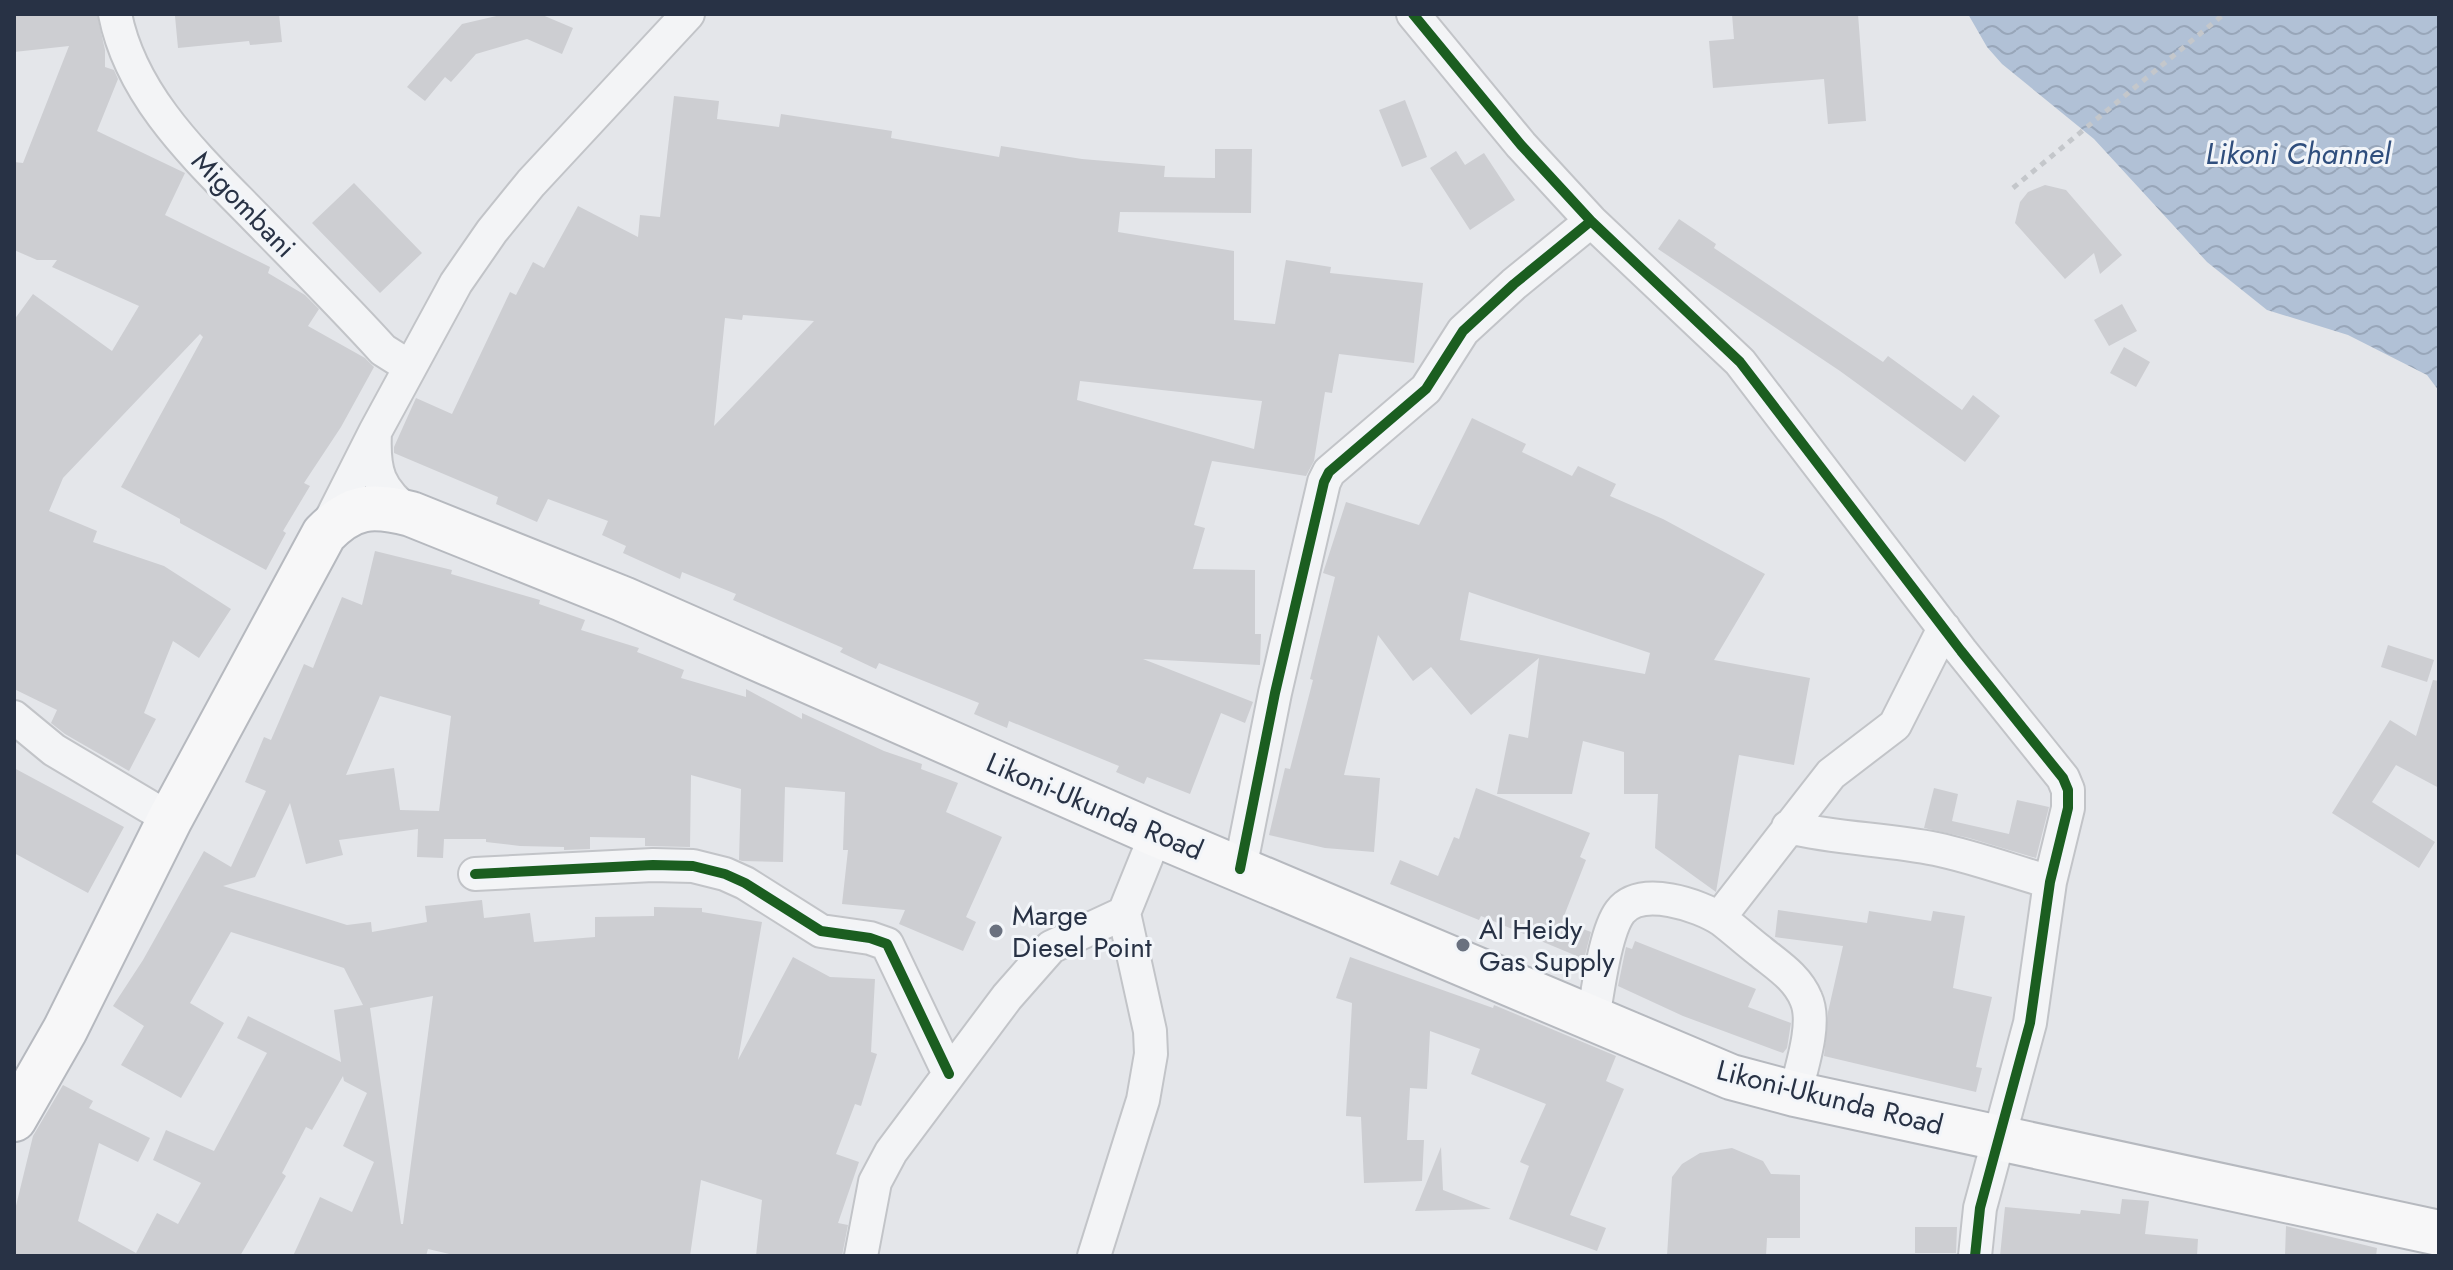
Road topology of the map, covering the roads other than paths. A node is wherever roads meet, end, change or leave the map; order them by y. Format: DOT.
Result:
graph roads {
  1 [pos="115,14"];
  2 [pos="688,14"];
  3 [pos="1413,14"];
  4 [pos="1591,221"];
  5 [pos="410,367"];
  6 [pos="375,432"];
  7 [pos="411,514"];
  8 [pos="324,534"];
  9 [pos="1944,628"];
  10 [pos="14,717"];
  11 [pos="170,819"];
  12 [pos="1788,827"];
  13 [pos="1156,834"];
  14 [pos="1240,869"];
  15 [pos="475,874"];
  16 [pos="2050,882"];
  17 [pos="1124,913"];
  18 [pos="1719,918"];
  19 [pos="1593,1018"];
  20 [pos="949,1074"];
  21 [pos="1795,1094"];
  22 [pos="14,1119"];
  23 [pos="2000,1139"];
  24 [pos="2439,1233"];
  25 [pos="861,1256"];
  26 [pos="1094,1256"];
  27 [pos="1975,1256"];
  1 -- 5 [label="street, Migombani"];
  2 -- 5 [label="street"];
  3 -- 4 [label="street"];
  4 -- 9 [label="street"];
  4 -- 14 [label="street"];
  5 -- 6 [label="street"];
  6 -- 7 [label="street"];
  6 -- 8 [label="street"];
  7 -- 8 [label="highway, Likoni-Ukunda Road"];
  7 -- 13 [label="highway, Likoni-Ukunda Road"];
  8 -- 11 [label="highway"];
  9 -- 12 [label="street"];
  9 -- 16 [label="street"];
  10 -- 11 [label="street"];
  11 -- 22 [label="highway"];
  12 -- 16 [label="street"];
  12 -- 18 [label="street"];
  13 -- 14 [label="highway, Likoni-Ukunda Road"];
  13 -- 17 [label="street"];
  14 -- 19 [label="highway, Likoni-Ukunda Road"];
  15 -- 20 [label="street"];
  16 -- 23 [label="street"];
  17 -- 20 [label="street"];
  17 -- 26 [label="street"];
  18 -- 19 [label="street"];
  18 -- 21 [label="street"];
  19 -- 21 [label="highway, Likoni-Ukunda Road"];
  20 -- 25 [label="street"];
  21 -- 23 [label="highway, Likoni-Ukunda Road"];
  23 -- 24 [label="highway, Likoni-Ukunda Road"];
  23 -- 27 [label="street"];
}
